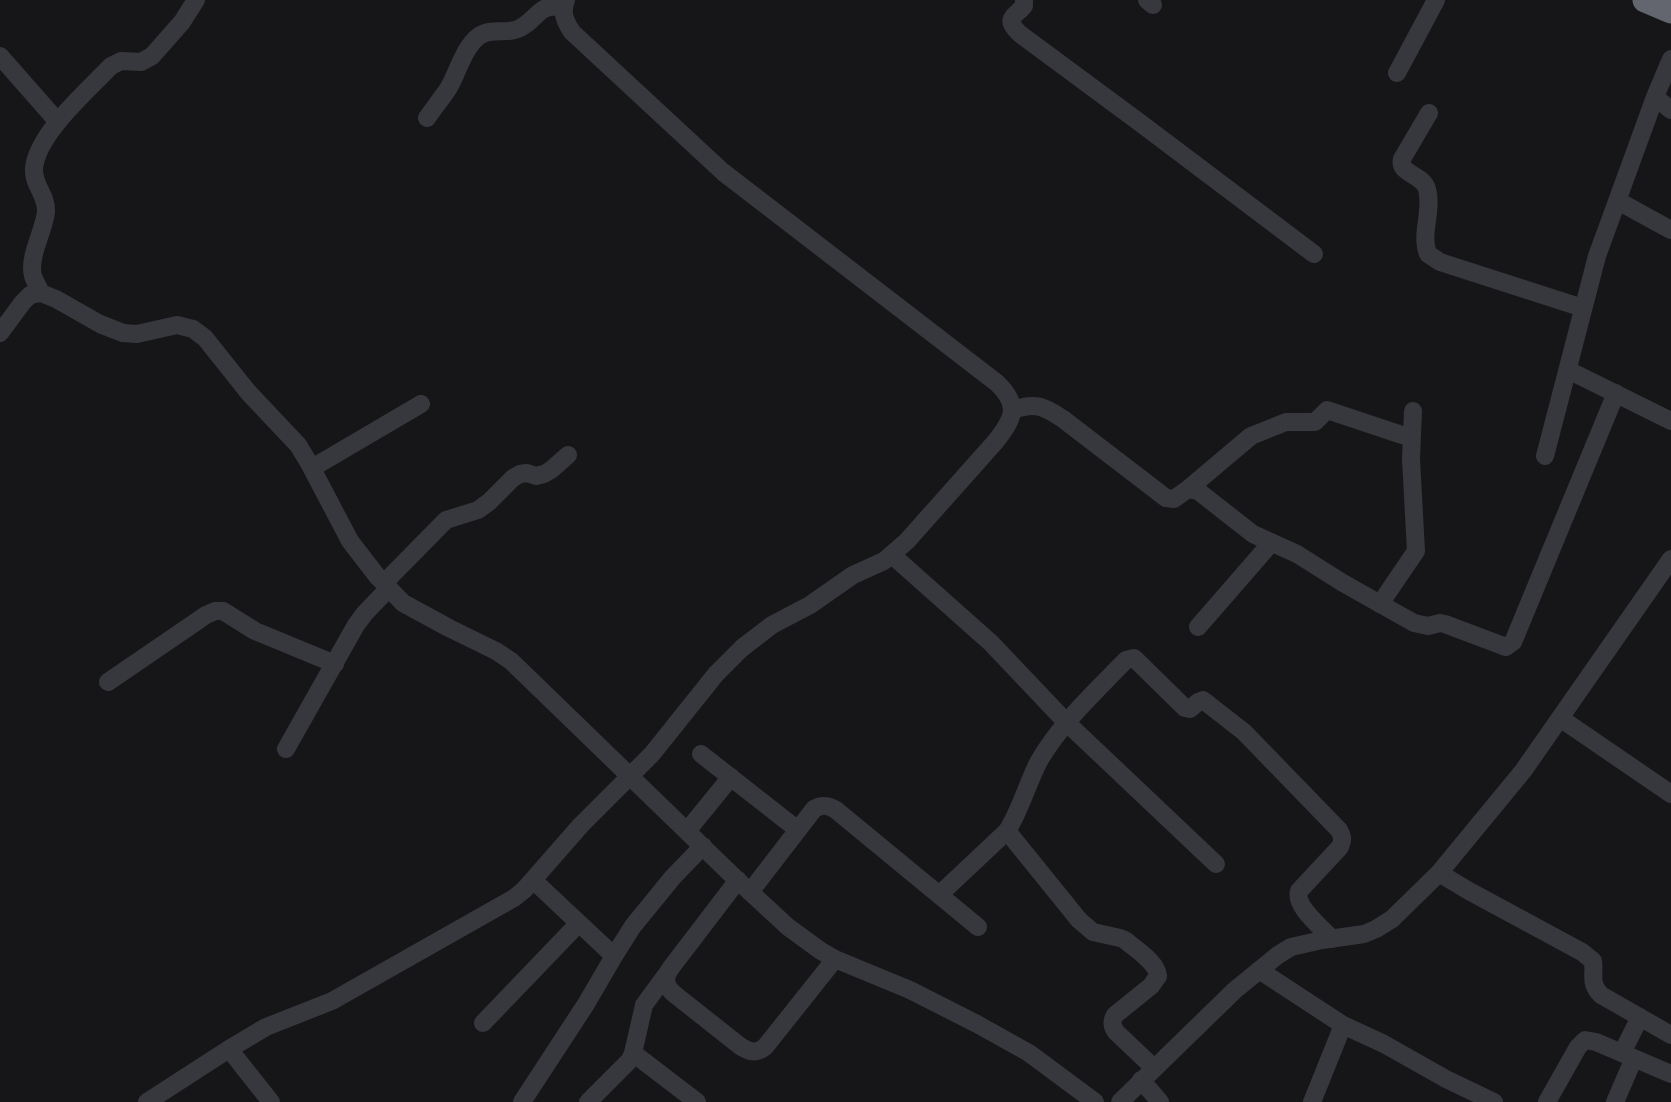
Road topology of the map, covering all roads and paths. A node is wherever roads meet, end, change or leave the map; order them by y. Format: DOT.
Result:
graph roads {
  1 [pos="196,0"];
  2 [pos="1024,0"];
  3 [pos="1436,0"];
  4 [pos="1645,0"];
  5 [pos="565,3"];
  6 [pos="1671,11"];
  7 [pos="0,56"];
  8 [pos="1671,59"];
  9 [pos="1397,73"];
  10 [pos="1655,97"];
  11 [pos="1671,110"];
  12 [pos="1429,113"];
  13 [pos="427,118"];
  14 [pos="58,122"];
  15 [pos="1618,201"];
  16 [pos="1671,230"];
  17 [pos="1314,254"];
  18 [pos="41,293"];
  19 [pos="1583,308"];
  20 [pos="5,315"];
  21 [pos="0,333"];
  22 [pos="1568,370"];
  23 [pos="1616,393"];
  24 [pos="421,404"];
  25 [pos="1012,410"];
  26 [pos="1413,411"];
  27 [pos="1671,421"];
  28 [pos="1411,438"];
  29 [pos="568,455"];
  30 [pos="1545,456"];
  31 [pos="312,468"];
  32 [pos="1187,490"];
  33 [pos="1271,543"];
  34 [pos="892,555"];
  35 [pos="1671,559"];
  36 [pos="387,586"];
  37 [pos="1380,604"];
  38 [pos="1198,627"];
  39 [pos="334,664"];
  40 [pos="108,682"];
  41 [pos="1560,718"];
  42 [pos="1066,722"];
  43 [pos="286,749"];
  44 [pos="701,754"];
  45 [pos="630,776"];
  46 [pos="731,777"];
  47 [pos="1671,794"];
  48 [pos="798,830"];
  49 [pos="688,831"];
  50 [pos="1007,831"];
  51 [pos="703,846"];
  52 [pos="1216,864"];
  53 [pos="1439,873"];
  54 [pos="533,880"];
  55 [pos="744,886"];
  56 [pos="939,895"];
  57 [pos="579,923"];
  58 [pos="978,927"];
  59 [pos="1332,939"];
  60 [pos="614,956"];
  61 [pos="835,959"];
  62 [pos="1259,970"];
  63 [pos="666,975"];
  64 [pos="1640,1017"];
  65 [pos="482,1023"];
  66 [pos="1343,1025"];
  67 [pos="1671,1035"];
  68 [pos="229,1049"];
  69 [pos="633,1054"];
  70 [pos="1628,1056"];
  71 [pos="1148,1074"];
  72 [pos="1671,1074"];
  73 [pos="147,1102"];
  74 [pos="271,1102"];
  75 [pos="522,1102"];
  76 [pos="588,1102"];
  77 [pos="697,1102"];
  78 [pos="1095,1102"];
  79 [pos="1120,1102"];
  80 [pos="1160,1102"];
  81 [pos="1312,1102"];
  82 [pos="1494,1102"];
  83 [pos="1548,1102"];
  84 [pos="1615,1102"];
  1 -- 14 [label="street"];
  2 -- 17 [label="street"];
  3 -- 9 [label="street"];
  4 -- 6 [label="highway"];
  5 -- 13 [label="street"];
  5 -- 25 [label="street"];
  7 -- 14 [label="street"];
  8 -- 10 [label="street"];
  10 -- 11 [label="street"];
  10 -- 15 [label="street"];
  12 -- 19 [label="street"];
  14 -- 18 [label="street"];
  15 -- 16 [label="street"];
  15 -- 19 [label="street"];
  18 -- 20 [label="street"];
  18 -- 31 [label="street"];
  19 -- 22 [label="street"];
  20 -- 21 [label="street"];
  22 -- 23 [label="street"];
  22 -- 30 [label="street"];
  23 -- 27 [label="street"];
  23 -- 37 [label="street"];
  24 -- 31 [label="street"];
  25 -- 32 [label="street"];
  25 -- 34 [label="street"];
  26 -- 28 [label="street"];
  28 -- 32 [label="street"];
  28 -- 37 [label="street"];
  29 -- 36 [label="street"];
  31 -- 36 [label="street"];
  32 -- 33 [label="street"];
  33 -- 37 [label="street"];
  33 -- 38 [label="street"];
  34 -- 42 [label="street"];
  34 -- 45 [label="street"];
  35 -- 41 [label="street"];
  36 -- 39 [label="street"];
  36 -- 45 [label="street"];
  39 -- 40 [label="street"];
  39 -- 43 [label="street"];
  41 -- 47 [label="street"];
  41 -- 53 [label="street"];
  42 -- 50 [label="street"];
  42 -- 52 [label="street"];
  42 -- 59 [label="street"];
  44 -- 46 [label="street"];
  45 -- 49 [label="street"];
  45 -- 54 [label="street"];
  46 -- 48 [label="street"];
  46 -- 49 [label="street"];
  48 -- 55 [label="street"];
  48 -- 56 [label="street"];
  49 -- 51 [label="street"];
  50 -- 56 [label="street"];
  50 -- 71 [label="street"];
  51 -- 55 [label="street"];
  51 -- 60 [label="street"];
  53 -- 59 [label="street"];
  53 -- 64 [label="street"];
  54 -- 57 [label="street"];
  54 -- 68 [label="street"];
  55 -- 61 [label="street"];
  55 -- 63 [label="street"];
  56 -- 58 [label="street"];
  57 -- 60 [label="street"];
  57 -- 65 [label="street"];
  59 -- 62 [label="street"];
  60 -- 75 [label="street"];
  61 -- 63 [label="street"];
  61 -- 78 [label="street"];
  62 -- 66 [label="street"];
  62 -- 71 [label="street"];
  63 -- 69 [label="street"];
  64 -- 67 [label="street"];
  64 -- 70 [label="street"];
  66 -- 81 [label="street"];
  66 -- 82 [label="street"];
  68 -- 73 [label="street"];
  68 -- 74 [label="street"];
  69 -- 76 [label="street"];
  69 -- 77 [label="street"];
  70 -- 72 [label="street"];
  70 -- 83 [label="street"];
  70 -- 84 [label="street"];
  71 -- 79 [label="street"];
  71 -- 80 [label="street"];
}
